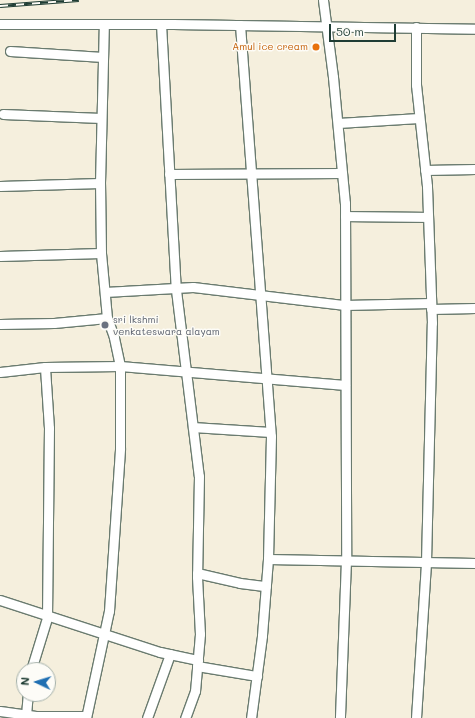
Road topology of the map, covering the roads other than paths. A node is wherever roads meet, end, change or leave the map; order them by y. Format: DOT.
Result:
graph roads {
  1 [pos="322,2"];
  2 [pos="0,24"];
  3 [pos="104,24"];
  4 [pos="161,24"];
  5 [pos="240,25"];
  6 [pos="326,26"];
  7 [pos="416,27"];
  8 [pos="475,29"];
  9 [pos="10,51"];
  10 [pos="103,57"];
  11 [pos="3,114"];
  12 [pos="101,118"];
  13 [pos="419,118"];
  14 [pos="338,123"];
  15 [pos="475,169"];
  16 [pos="425,170"];
  17 [pos="249,172"];
  18 [pos="342,173"];
  19 [pos="169,174"];
  20 [pos="100,183"];
  21 [pos="0,186"];
  22 [pos="345,216"];
  23 [pos="428,217"];
  24 [pos="101,253"];
  25 [pos="0,256"];
  26 [pos="176,287"];
  27 [pos="105,292"];
  28 [pos="259,294"];
  29 [pos="345,305"];
  30 [pos="431,306"];
  31 [pos="475,308"];
  32 [pos="107,318"];
  33 [pos="0,324"];
  34 [pos="120,366"];
  35 [pos="45,367"];
  36 [pos="0,372"];
  37 [pos="186,373"];
  38 [pos="266,379"];
  39 [pos="345,385"];
  40 [pos="193,427"];
  41 [pos="270,432"];
  42 [pos="268,559"];
  43 [pos="346,560"];
  44 [pos="426,562"];
  45 [pos="475,563"];
  46 [pos="197,573"];
  47 [pos="266,586"];
  48 [pos="0,600"];
  49 [pos="47,616"];
  50 [pos="105,634"];
  51 [pos="170,654"];
  52 [pos="34,662"];
  53 [pos="198,663"];
  54 [pos="257,676"];
  55 [pos="27,702"];
  56 [pos="0,711"];
  57 [pos="26,715"];
  58 [pos="36,717"];
  59 [pos="86,717"];
  60 [pos="147,718"];
  61 [pos="185,718"];
  62 [pos="251,718"];
  63 [pos="340,718"];
  64 [pos="416,718"];
  1 -- 6 [label="street"];
  2 -- 3 [label="street"];
  3 -- 4 [label="street"];
  3 -- 10 [label="street"];
  4 -- 5 [label="street"];
  4 -- 19 [label="street"];
  5 -- 6 [label="street"];
  5 -- 17 [label="street"];
  6 -- 7 [label="street"];
  6 -- 14 [label="street"];
  7 -- 8 [label="street"];
  7 -- 13 [label="street"];
  9 -- 10 [label="street"];
  10 -- 12 [label="street"];
  11 -- 12 [label="street"];
  12 -- 20 [label="street"];
  13 -- 14 [label="street"];
  13 -- 16 [label="street"];
  14 -- 18 [label="street"];
  15 -- 16 [label="street"];
  16 -- 23 [label="street"];
  17 -- 18 [label="street"];
  17 -- 19 [label="street"];
  17 -- 28 [label="street"];
  18 -- 22 [label="street"];
  19 -- 26 [label="street"];
  20 -- 21 [label="street"];
  20 -- 24 [label="street"];
  22 -- 23 [label="street"];
  22 -- 29 [label="street"];
  23 -- 30 [label="street"];
  24 -- 25 [label="street"];
  24 -- 27 [label="street"];
  26 -- 27 [label="street"];
  26 -- 28 [label="street"];
  26 -- 37 [label="street"];
  27 -- 32 [label="street"];
  28 -- 29 [label="street"];
  28 -- 38 [label="street"];
  29 -- 30 [label="street"];
  29 -- 39 [label="street"];
  30 -- 31 [label="street"];
  30 -- 44 [label="street"];
  32 -- 33 [label="street"];
  32 -- 34 [label="street"];
  34 -- 35 [label="street"];
  34 -- 37 [label="street"];
  34 -- 50 [label="street"];
  35 -- 36 [label="street"];
  35 -- 49 [label="street"];
  37 -- 38 [label="street"];
  37 -- 40 [label="street"];
  38 -- 39 [label="street"];
  38 -- 41 [label="street"];
  39 -- 43 [label="street"];
  40 -- 41 [label="street"];
  40 -- 46 [label="street"];
  41 -- 42 [label="street"];
  42 -- 43 [label="street"];
  42 -- 47 [label="street"];
  43 -- 44 [label="street"];
  43 -- 63 [label="street"];
  44 -- 45 [label="street"];
  44 -- 64 [label="street"];
  46 -- 47 [label="street"];
  46 -- 53 [label="street"];
  47 -- 54 [label="street"];
  48 -- 49 [label="street"];
  49 -- 50 [label="street"];
  49 -- 52 [label="street"];
  50 -- 51 [label="street"];
  50 -- 59 [label="street"];
  51 -- 53 [label="street"];
  51 -- 60 [label="street"];
  53 -- 54 [label="street"];
  53 -- 61 [label="street"];
  54 -- 62 [label="street"];
  55 -- 57 [label="street"];
  56 -- 57 [label="street"];
  57 -- 58 [label="street"];
  58 -- 59 [label="street"];
}
